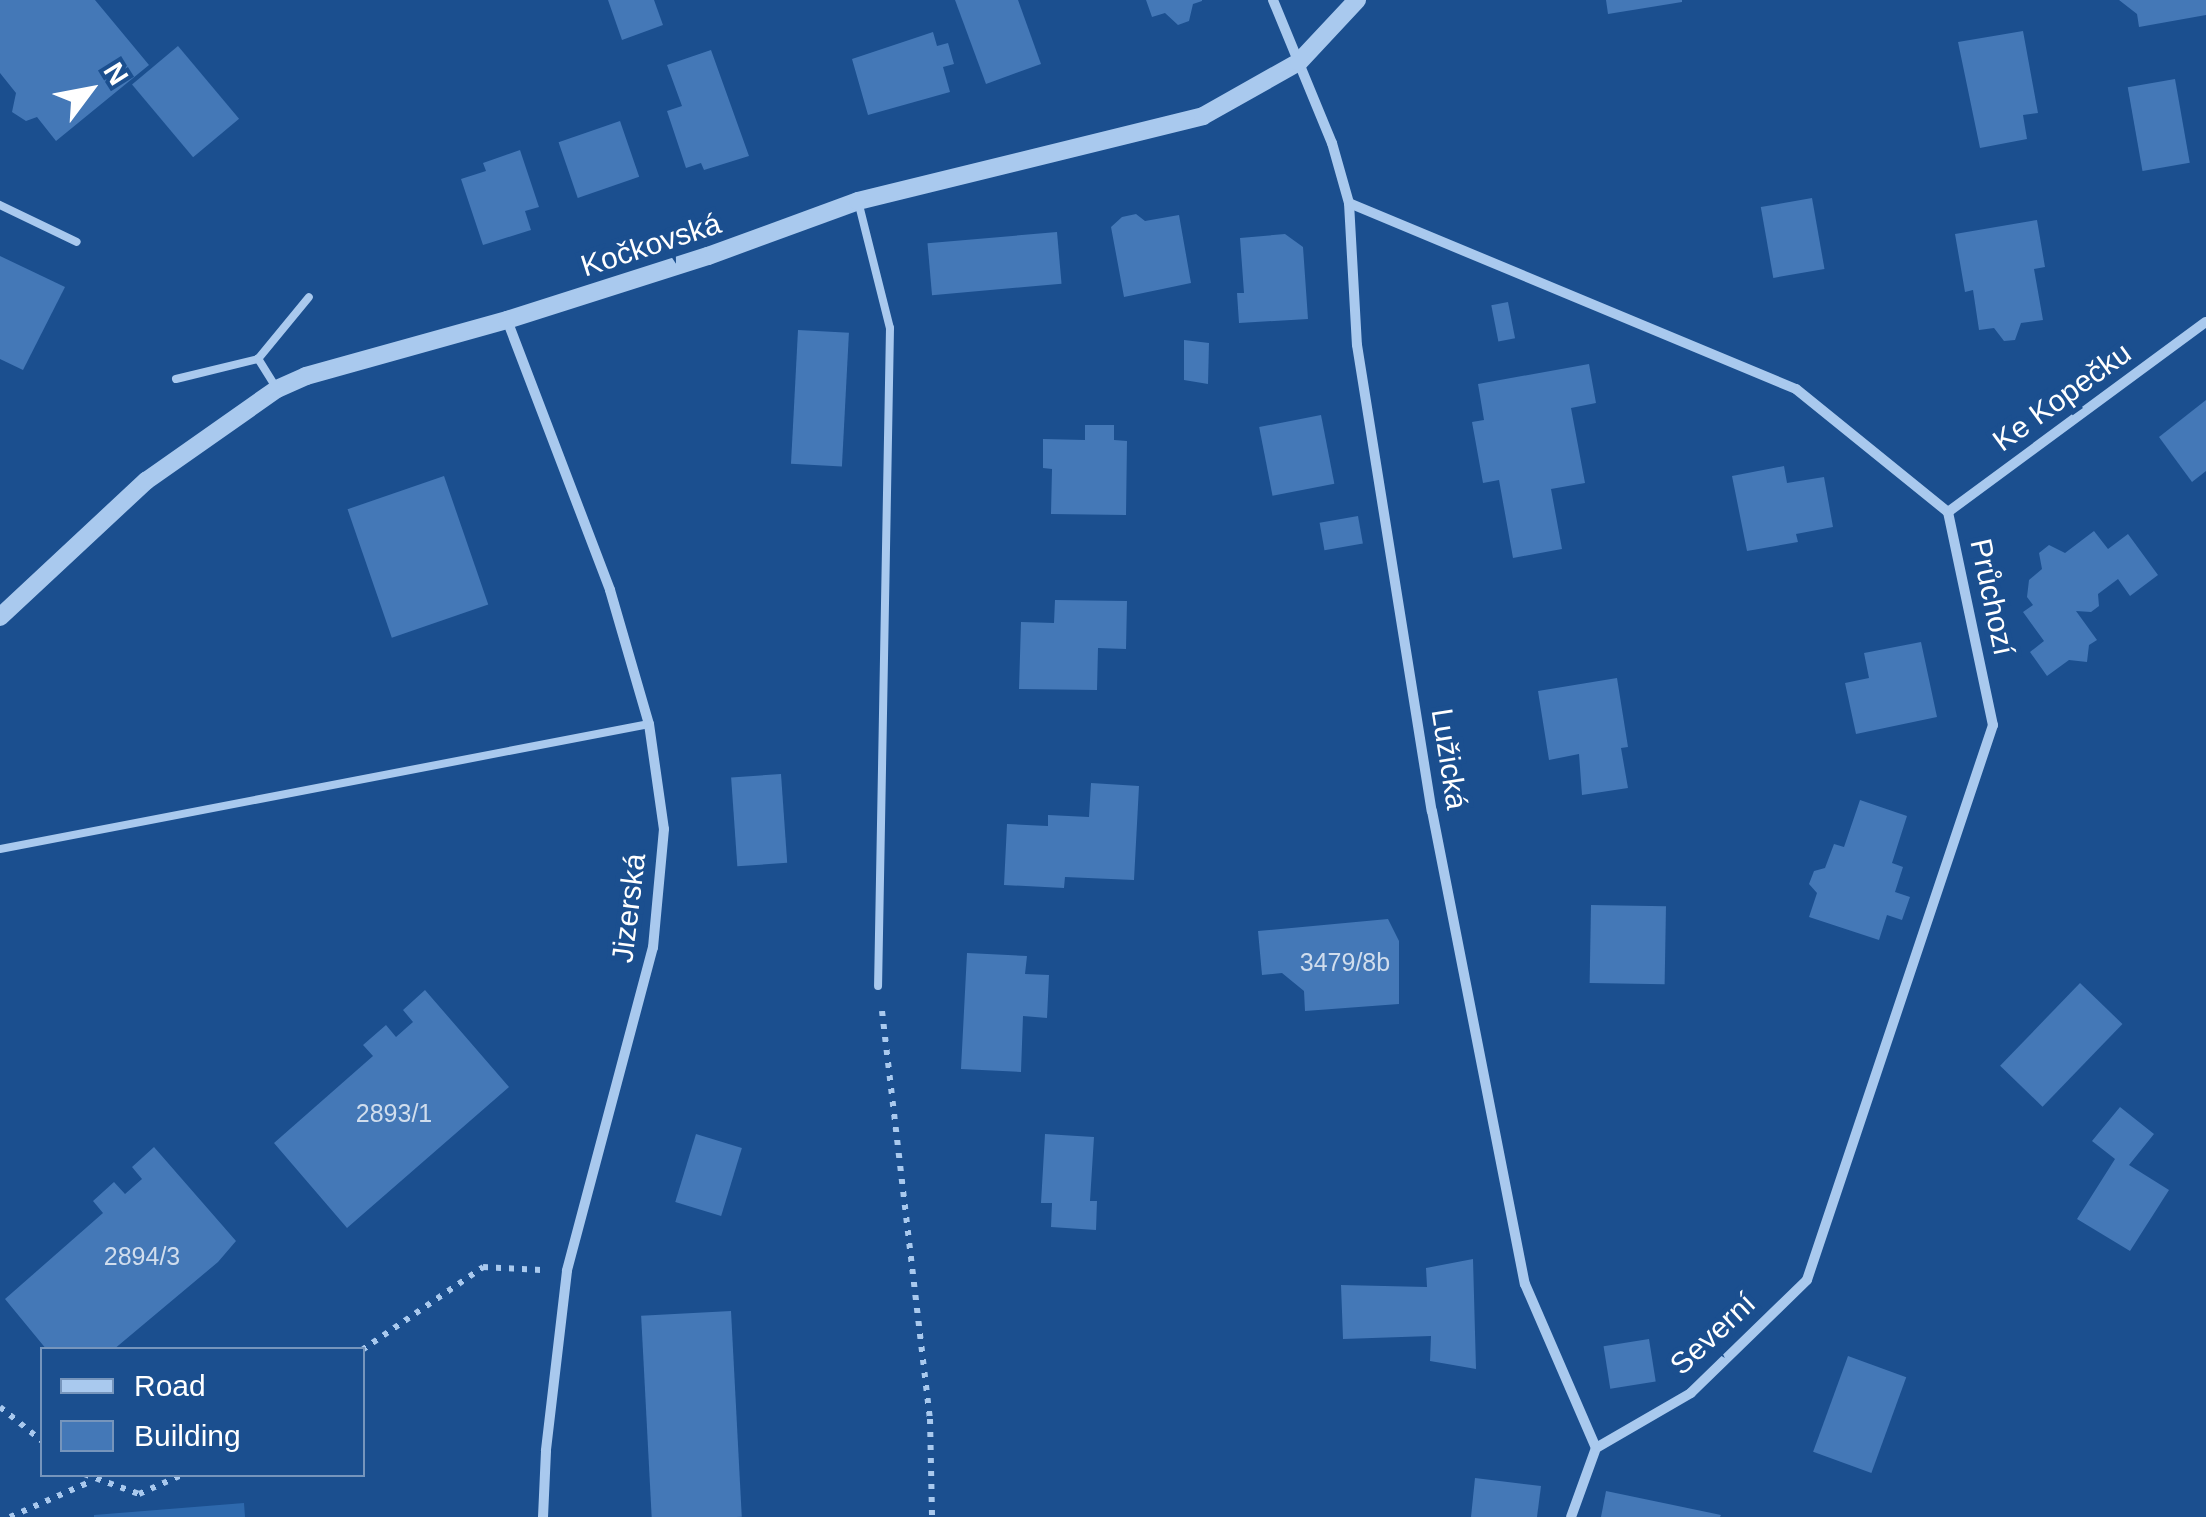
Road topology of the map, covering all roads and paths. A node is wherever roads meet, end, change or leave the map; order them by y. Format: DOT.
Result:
graph roads {
  1 [pos="1273,0"];
  2 [pos="1357,0"];
  3 [pos="1300,62"];
  4 [pos="858,202"];
  5 [pos="0,204"];
  6 [pos="1350,204"];
  7 [pos="77,242"];
  8 [pos="309,298"];
  9 [pos="507,320"];
  10 [pos="2206,322"];
  11 [pos="258,359"];
  12 [pos="176,379"];
  13 [pos="277,390"];
  14 [pos="1948,512"];
  15 [pos="0,617"];
  16 [pos="649,724"];
  17 [pos="0,849"];
  18 [pos="878,986"];
  19 [pos="567,1271"];
  20 [pos="1807,1280"];
  21 [pos="365,1348"];
  22 [pos="0,1408"];
  23 [pos="40,1440"];
  24 [pos="1596,1448"];
  25 [pos="87,1477"];
  26 [pos="177,1477"];
  27 [pos="92,1481"];
  28 [pos="10,1517"];
  29 [pos="543,1517"];
  30 [pos="932,1517"];
  31 [pos="1571,1517"];
  1 -- 3 [label="street, Lužická"];
  2 -- 3 [label="street, Kočkovská"];
  3 -- 4 [label="street, Kočkovská"];
  3 -- 6 [label="street, Lužická"];
  4 -- 9 [label="street, Kočkovská"];
  4 -- 18 [label="lane"];
  5 -- 7 [label="lane"];
  6 -- 14 [label="street, Průchozí"];
  6 -- 24 [label="street, Lužická"];
  8 -- 11 [label="lane"];
  9 -- 13 [label="street, Kočkovská"];
  9 -- 16 [label="street, Jizerská"];
  10 -- 14 [label="street, Ke Kopečku"];
  11 -- 12 [label="lane"];
  11 -- 13 [label="lane"];
  13 -- 15 [label="street, Kočkovská"];
  14 -- 20 [label="street, Průchozí"];
  16 -- 17 [label="lane"];
  16 -- 19 [label="street, Jizerská"];
  18 -- 30 [label="path"];
  19 -- 21 [label="path"];
  19 -- 29 [label="street, Jizerská"];
  20 -- 24 [label="street, Severní"];
  22 -- 23 [label="path"];
  24 -- 31 [label="street"];
  25 -- 27 [label="path"];
  26 -- 27 [label="path"];
  27 -- 28 [label="path"];
}
